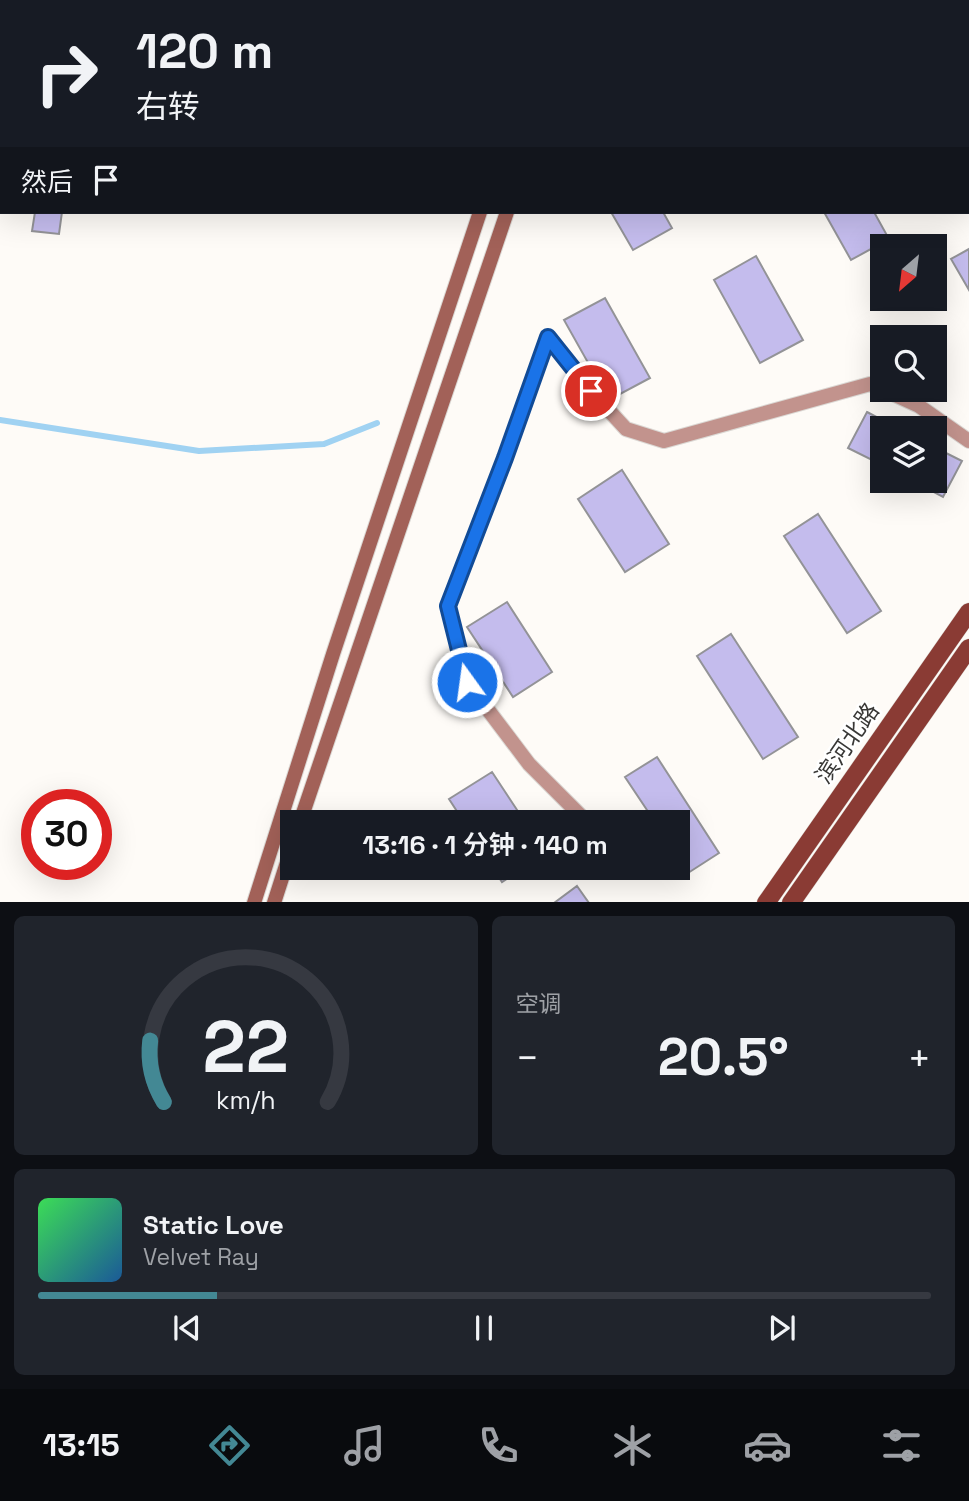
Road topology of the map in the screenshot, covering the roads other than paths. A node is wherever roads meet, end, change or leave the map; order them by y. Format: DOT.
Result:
graph roads {
  1 [pos="479,214"];
  2 [pos="506,214"];
  3 [pos="870,384"];
  4 [pos="908,402"];
  5 [pos="969,441"];
  6 [pos="969,612"];
  7 [pos="969,648"];
  8 [pos="304,810"];
  9 [pos="574,810"];
  10 [pos="281,880"];
  11 [pos="254,902"];
  12 [pos="274,902"];
  13 [pos="766,902"];
  14 [pos="791,902"];
  1 -- 11 [label="main road"];
  2 -- 8 [label="main road"];
  3 -- 9 [label="street"];
  4 -- 5 [label="street"];
  6 -- 13 [label="main road, 滨河北路"];
  7 -- 14 [label="main road, 滨河北路"];
  10 -- 12 [label="main road"];
}
